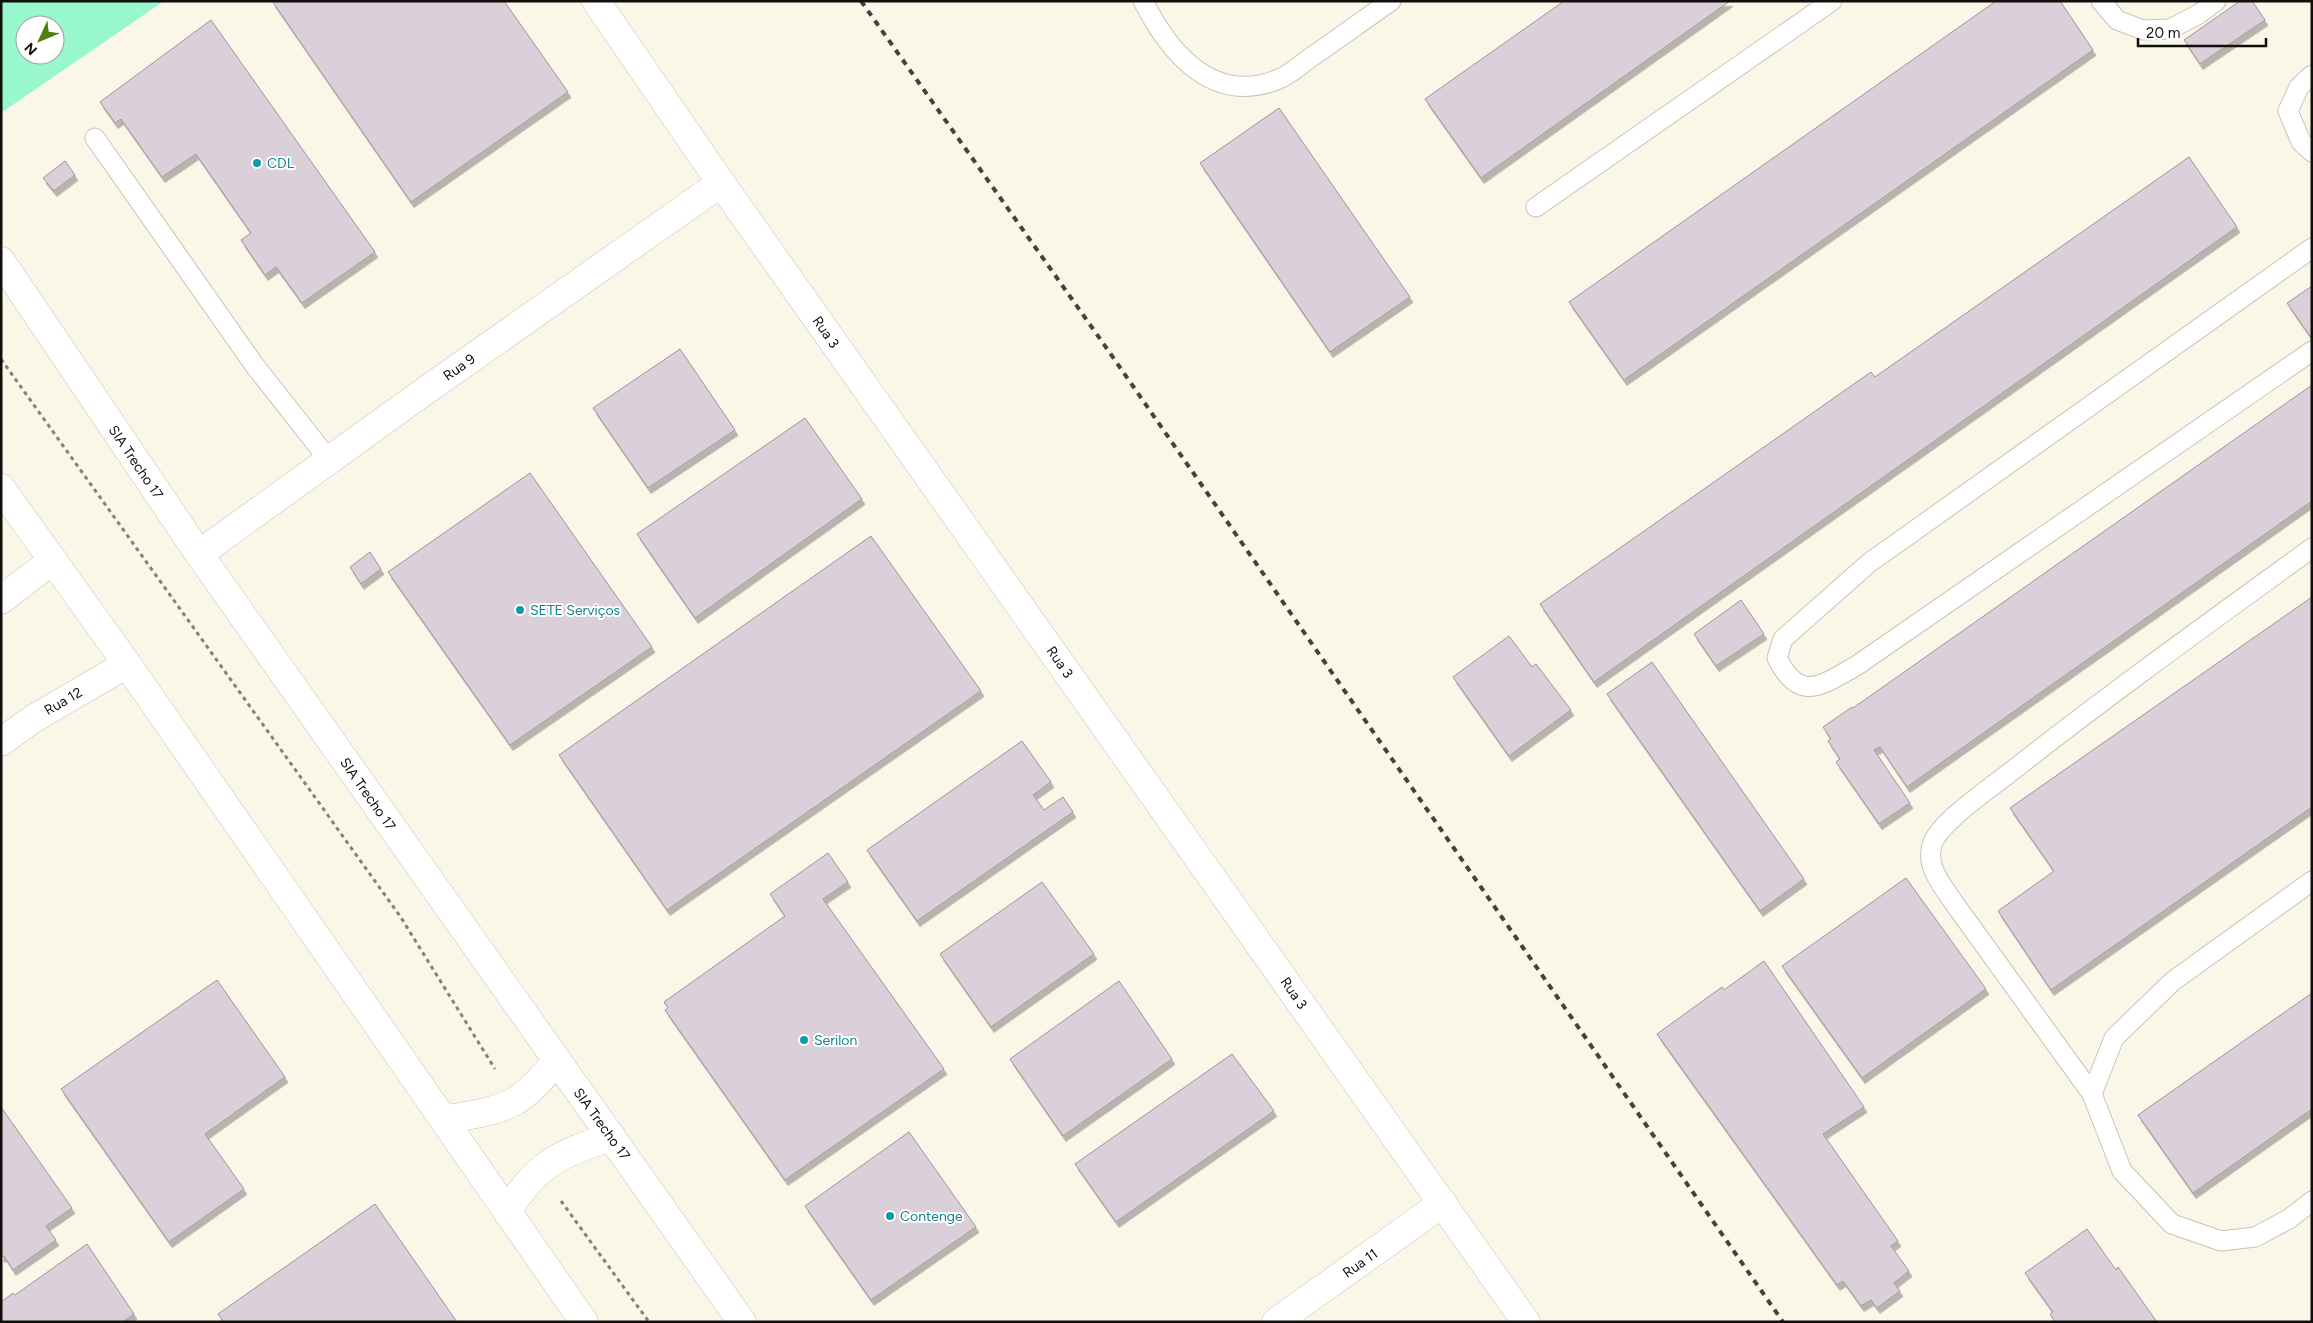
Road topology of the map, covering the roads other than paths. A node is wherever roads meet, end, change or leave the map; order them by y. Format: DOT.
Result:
graph roads {
  1 [pos="596,1"];
  2 [pos="1143,1"];
  3 [pos="1391,1"];
  4 [pos="1832,1"];
  5 [pos="2102,1"];
  6 [pos="2216,1"];
  7 [pos="2312,75"];
  8 [pos="95,138"];
  9 [pos="2312,152"];
  10 [pos="721,183"];
  11 [pos="1536,208"];
  12 [pos="2312,248"];
  13 [pos="1,262"];
  14 [pos="2312,351"];
  15 [pos="329,460"];
  16 [pos="1,488"];
  17 [pos="2312,548"];
  18 [pos="199,554"];
  19 [pos="53,560"];
  20 [pos="1,600"];
  21 [pos="127,664"];
  22 [pos="1,742"];
  23 [pos="2312,881"];
  24 [pos="557,1061"];
  25 [pos="2092,1094"];
  26 [pos="444,1120"];
  27 [pos="612,1137"];
  28 [pos="2312,1201"];
  29 [pos="1443,1203"];
  30 [pos="507,1212"];
  31 [pos="584,1322"];
  32 [pos="742,1322"];
  33 [pos="1276,1322"];
  34 [pos="1526,1322"];
  1 -- 10 [label="street, Rua 3"];
  2 -- 3 [label="lane"];
  4 -- 11 [label="lane"];
  5 -- 6 [label="lane"];
  7 -- 9 [label="lane"];
  8 -- 15 [label="lane"];
  10 -- 15 [label="street, Rua 9"];
  10 -- 29 [label="street, Rua 3"];
  12 -- 14 [label="lane"];
  13 -- 18 [label="street, SIA Trecho 17"];
  15 -- 18 [label="street, Rua 9"];
  16 -- 19 [label="street"];
  17 -- 25 [label="lane"];
  18 -- 24 [label="street, SIA Trecho 17"];
  19 -- 20 [label="street"];
  19 -- 21 [label="street"];
  21 -- 22 [label="street, Rua 12"];
  21 -- 26 [label="street"];
  23 -- 25 [label="lane"];
  24 -- 26 [label="street"];
  24 -- 27 [label="street, SIA Trecho 17"];
  25 -- 28 [label="lane"];
  26 -- 30 [label="street"];
  27 -- 30 [label="street"];
  27 -- 32 [label="street, SIA Trecho 17"];
  29 -- 33 [label="street, Rua 11"];
  29 -- 34 [label="street, Rua 3"];
  30 -- 31 [label="street"];
}
